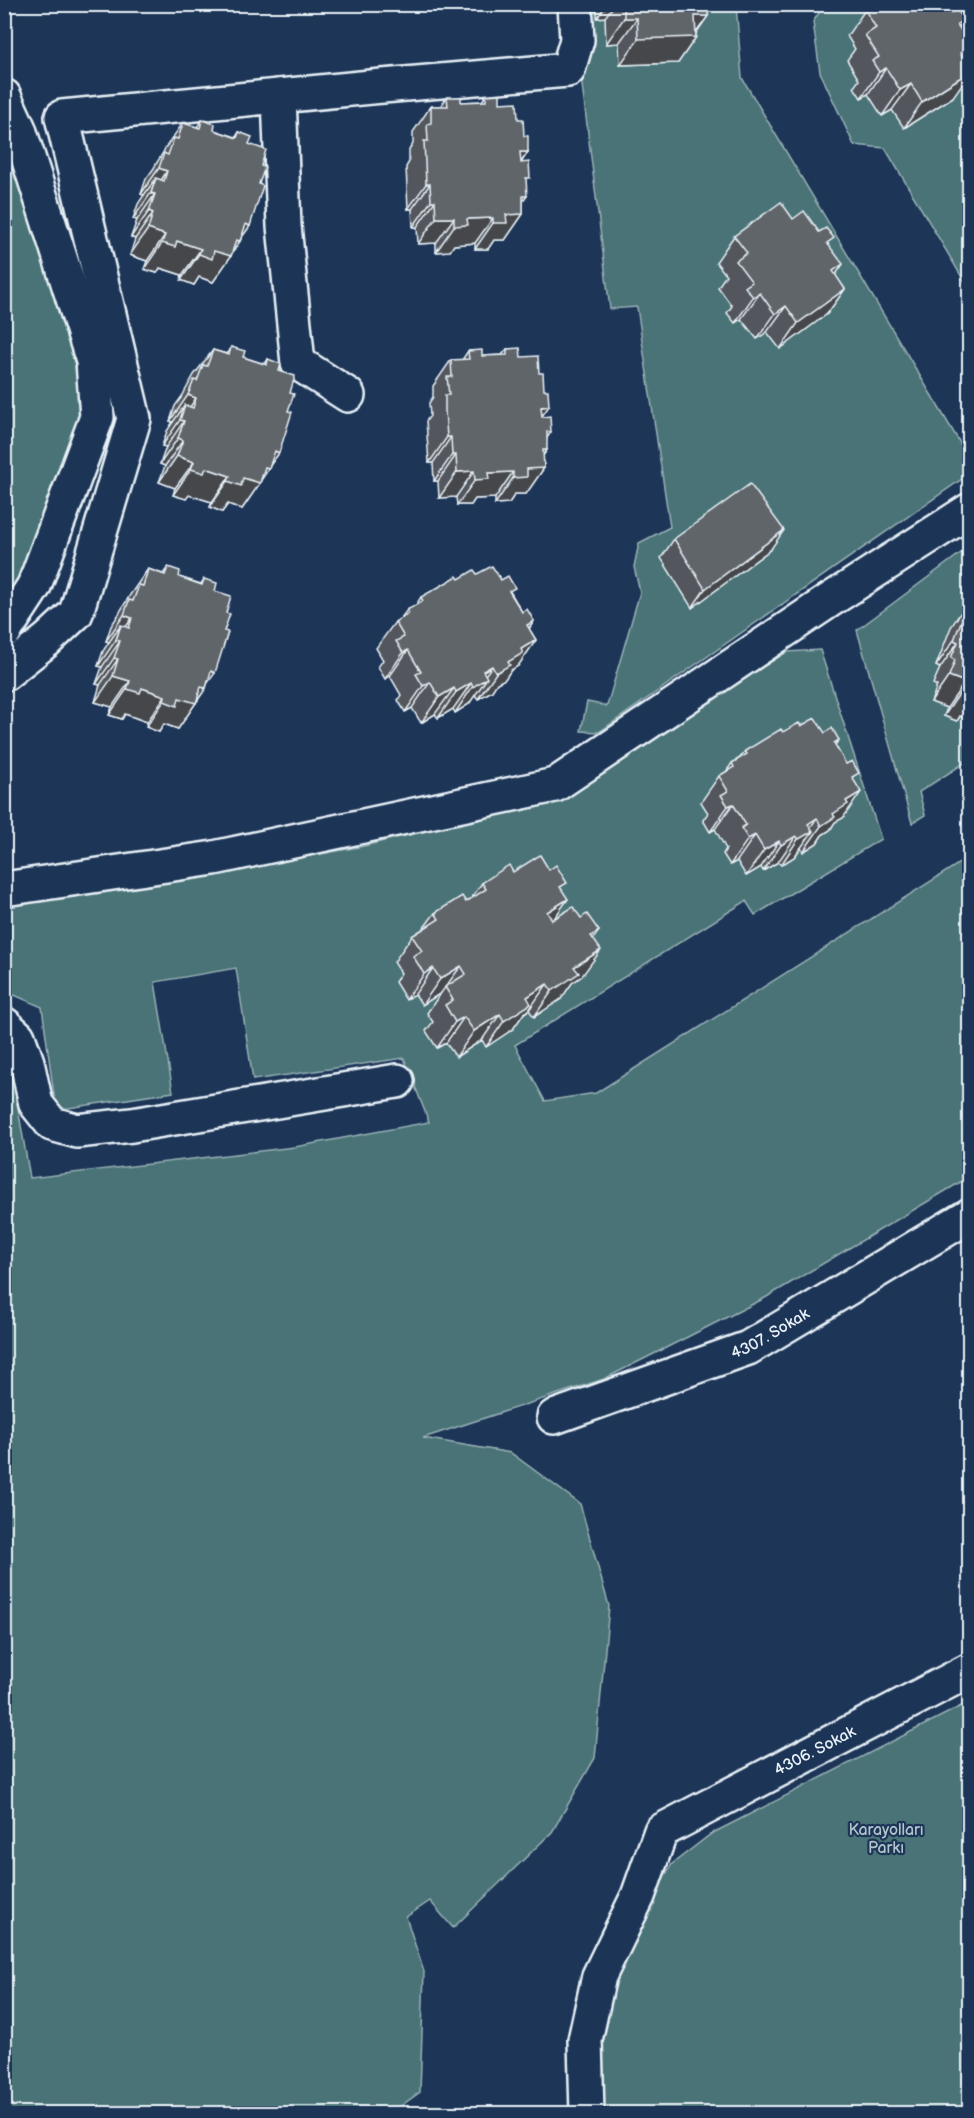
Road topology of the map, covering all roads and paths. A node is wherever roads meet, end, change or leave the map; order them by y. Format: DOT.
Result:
graph roads {
  1 [pos="575,4"];
  2 [pos="4,96"];
  3 [pos="279,96"];
  4 [pos="348,395"];
  5 [pos="969,510"];
  6 [pos="4,632"];
  7 [pos="4,674"];
  8 [pos="4,889"];
  9 [pos="4,1024"];
  10 [pos="397,1082"];
  11 [pos="969,1215"];
  12 [pos="554,1417"];
  13 [pos="969,1670"];
  14 [pos="587,2114"];
  1 -- 3 [label="street"];
  2 -- 6 [label="street"];
  3 -- 4 [label="street"];
  3 -- 7 [label="street"];
  5 -- 8 [label="street"];
  9 -- 10 [label="street"];
  11 -- 12 [label="street, 4307. Sokak"];
  13 -- 14 [label="street, 4306. Sokak"];
}
